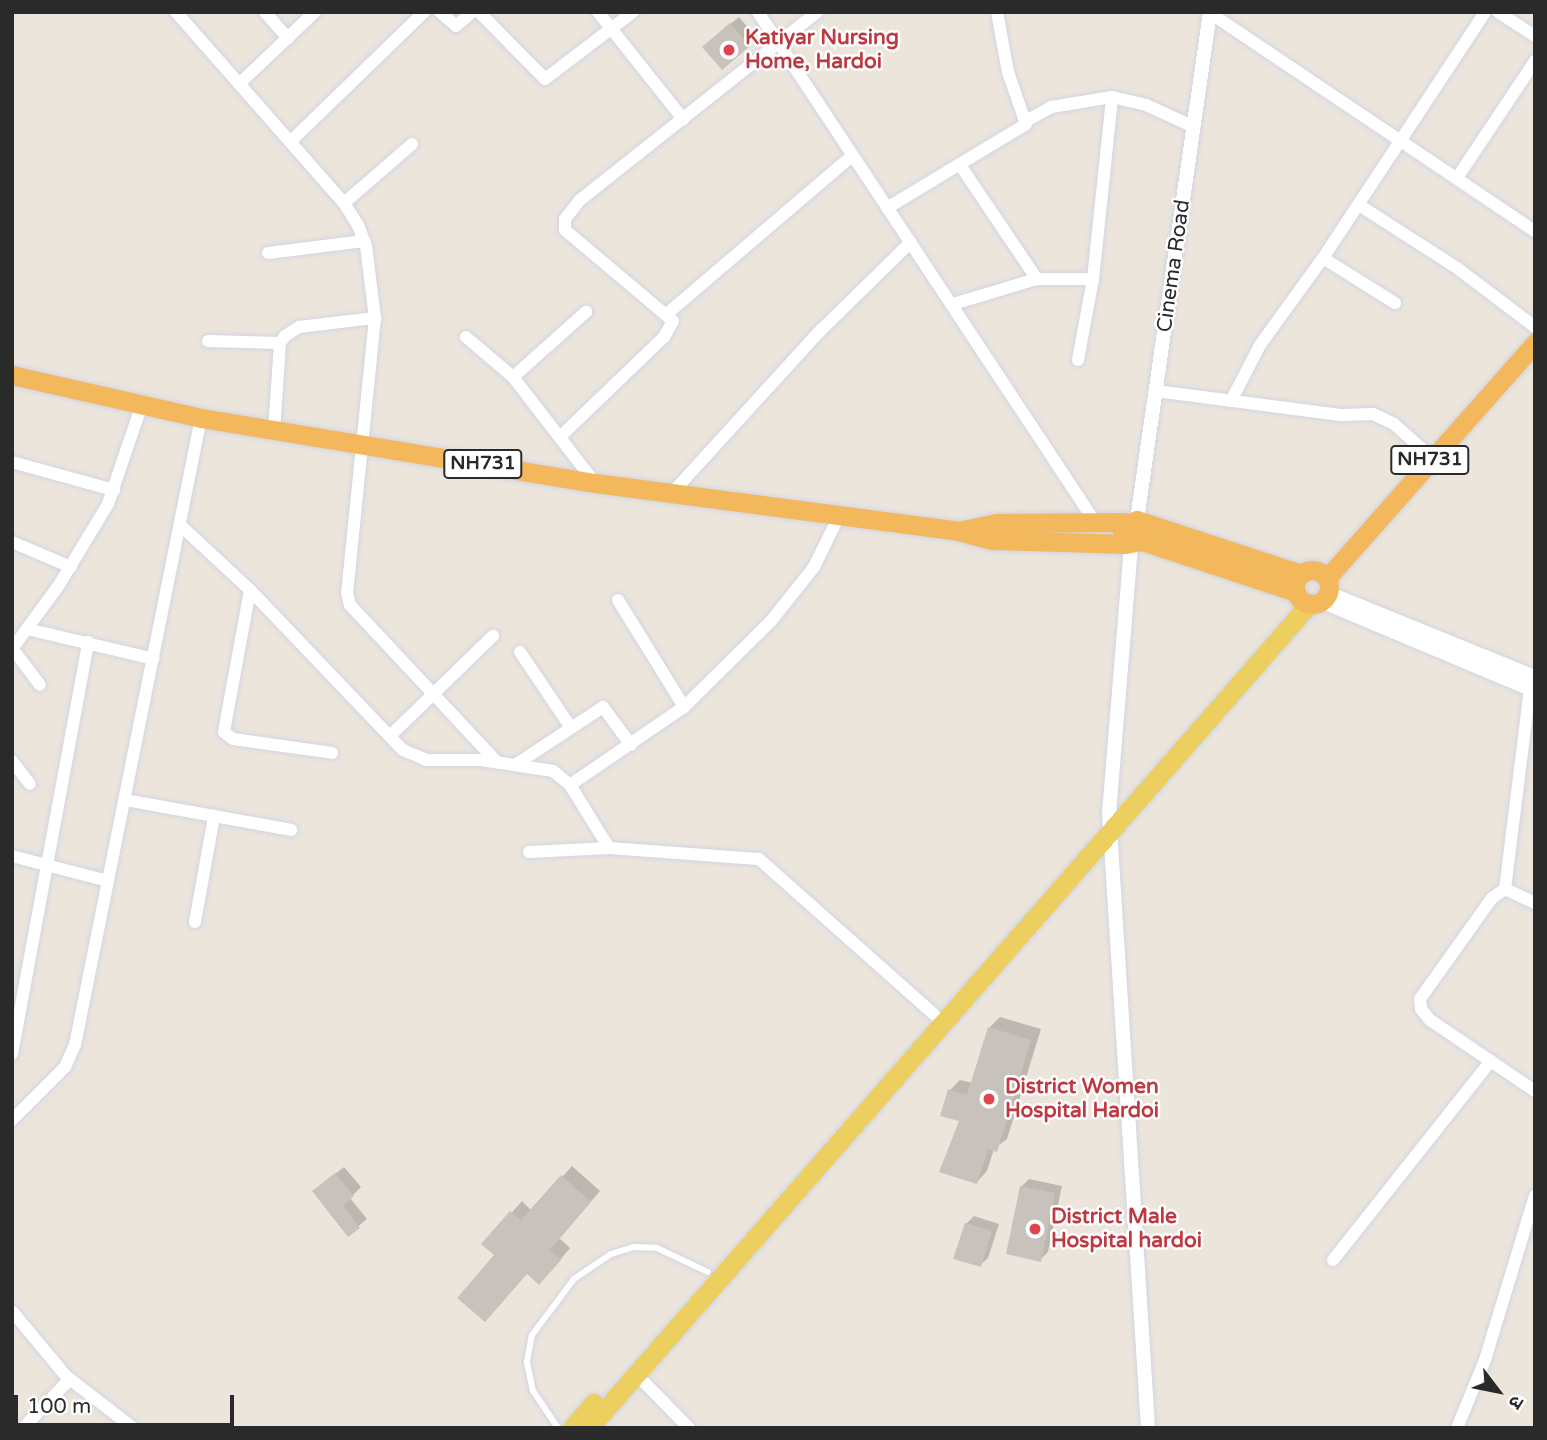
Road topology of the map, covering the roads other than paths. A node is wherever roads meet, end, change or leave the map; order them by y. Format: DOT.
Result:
graph roads {
  1 [pos="176,12"];
  2 [pos="265,12"];
  3 [pos="315,12"];
  4 [pos="424,12"];
  5 [pos="440,12"];
  6 [pos="472,12"];
  7 [pos="479,12"];
  8 [pos="598,12"];
  9 [pos="633,12"];
  10 [pos="758,12"];
  11 [pos="817,12"];
  12 [pos="997,12"];
  13 [pos="1485,12"];
  14 [pos="1498,12"];
  15 [pos="1210,13"];
  16 [pos="611,28"];
  17 [pos="1535,36"];
  18 [pos="288,38"];
  19 [pos="779,40"];
  20 [pos="1535,61"];
  21 [pos="239,84"];
  22 [pos="1112,97"];
  23 [pos="683,118"];
  24 [pos="1026,121"];
  25 [pos="1194,127"];
  26 [pos="290,142"];
  27 [pos="1400,142"];
  28 [pos="412,144"];
  29 [pos="852,156"];
  30 [pos="960,165"];
  31 [pos="1457,178"];
  32 [pos="344,203"];
  33 [pos="1359,205"];
  34 [pos="887,208"];
  35 [pos="1535,230"];
  36 [pos="364,241"];
  37 [pos="911,242"];
  38 [pos="268,253"];
  39 [pos="1323,258"];
  40 [pos="1037,279"];
  41 [pos="1093,279"];
  42 [pos="1395,303"];
  43 [pos="953,304"];
  44 [pos="586,312"];
  45 [pos="668,313"];
  46 [pos="375,318"];
  47 [pos="1535,327"];
  48 [pos="466,337"];
  49 [pos="208,341"];
  50 [pos="280,343"];
  51 [pos="1535,343"];
  52 [pos="1078,360"];
  53 [pos="12,374"];
  54 [pos="513,377"];
  55 [pos="1156,391"];
  56 [pos="1231,401"];
  57 [pos="141,407"];
  58 [pos="201,418"];
  59 [pos="274,431"];
  60 [pos="562,435"];
  61 [pos="365,444"];
  62 [pos="1432,458"];
  63 [pos="12,462"];
  64 [pos="595,482"];
  65 [pos="114,490"];
  66 [pos="671,494"];
  67 [pos="838,518"];
  68 [pos="1095,522"];
  69 [pos="180,525"];
  70 [pos="958,531"];
  71 [pos="1134,533"];
  72 [pos="12,542"];
  73 [pos="71,566"];
  74 [pos="250,590"];
  75 [pos="1314,590"];
  76 [pos="618,600"];
  77 [pos="27,629"];
  78 [pos="493,636"];
  79 [pos="88,642"];
  80 [pos="12,649"];
  81 [pos="520,652"];
  82 [pos="154,659"];
  83 [pos="40,685"];
  84 [pos="1533,686"];
  85 [pos="433,694"];
  86 [pos="684,707"];
  87 [pos="570,726"];
  88 [pos="390,736"];
  89 [pos="631,746"];
  90 [pos="332,753"];
  91 [pos="12,761"];
  92 [pos="497,762"];
  93 [pos="515,765"];
  94 [pos="30,785"];
  95 [pos="570,785"];
  96 [pos="125,800"];
  97 [pos="214,816"];
  98 [pos="1112,820"];
  99 [pos="290,830"];
  100 [pos="609,848"];
  101 [pos="529,852"];
  102 [pos="12,856"];
  103 [pos="49,866"];
  104 [pos="108,881"];
  105 [pos="1505,890"];
  106 [pos="1535,903"];
  107 [pos="195,922"];
  108 [pos="935,1015"];
  109 [pos="12,1054"];
  110 [pos="1491,1061"];
  111 [pos="1535,1091"];
  112 [pos="12,1120"];
  113 [pos="1535,1195"];
  114 [pos="1333,1260"];
  115 [pos="708,1272"];
  116 [pos="12,1311"];
  117 [pos="636,1374"];
  118 [pos="70,1379"];
  119 [pos="23,1428"];
  120 [pos="133,1428"];
  121 [pos="558,1428"];
  122 [pos="572,1428"];
  123 [pos="589,1428"];
  124 [pos="689,1428"];
  125 [pos="1148,1428"];
  126 [pos="1457,1428"];
  1 -- 21 [label="street"];
  2 -- 18 [label="street"];
  3 -- 18 [label="street"];
  4 -- 26 [label="street"];
  5 -- 6 [label="street"];
  7 -- 16 [label="street"];
  8 -- 16 [label="street"];
  9 -- 16 [label="street"];
  10 -- 19 [label="street"];
  11 -- 19 [label="street"];
  12 -- 24 [label="street"];
  13 -- 27 [label="street"];
  14 -- 17 [label="street"];
  15 -- 25 [label="street, Cinema Road"];
  15 -- 27 [label="street"];
  16 -- 23 [label="street"];
  18 -- 21 [label="street"];
  19 -- 23 [label="street"];
  19 -- 29 [label="street"];
  20 -- 31 [label="street"];
  21 -- 26 [label="street"];
  22 -- 24 [label="street"];
  22 -- 25 [label="street"];
  22 -- 41 [label="street"];
  23 -- 45 [label="street"];
  24 -- 30 [label="street"];
  25 -- 55 [label="street, Cinema Road"];
  26 -- 32 [label="street"];
  27 -- 31 [label="street"];
  27 -- 33 [label="street"];
  28 -- 32 [label="street"];
  29 -- 34 [label="street"];
  29 -- 45 [label="street"];
  30 -- 34 [label="street"];
  30 -- 40 [label="street"];
  31 -- 35 [label="street"];
  32 -- 36 [label="street"];
  33 -- 39 [label="street"];
  33 -- 47 [label="street"];
  34 -- 37 [label="street"];
  36 -- 38 [label="street"];
  36 -- 46 [label="street"];
  37 -- 43 [label="street"];
  37 -- 66 [label="street"];
  39 -- 42 [label="street"];
  39 -- 56 [label="street"];
  40 -- 41 [label="street"];
  40 -- 43 [label="street"];
  41 -- 52 [label="street"];
  43 -- 68 [label="street"];
  44 -- 54 [label="street"];
  45 -- 60 [label="street"];
  46 -- 50 [label="street"];
  46 -- 61 [label="street"];
  48 -- 54 [label="street"];
  49 -- 50 [label="street"];
  50 -- 59 [label="street"];
  51 -- 62 [label="highway, NH731"];
  53 -- 57 [label="highway, NH731"];
  54 -- 60 [label="street"];
  55 -- 56 [label="street"];
  55 -- 71 [label="street, Cinema Road"];
  56 -- 62 [label="street"];
  57 -- 58 [label="highway, NH731"];
  57 -- 65 [label="street"];
  58 -- 59 [label="highway, NH731"];
  58 -- 69 [label="street"];
  59 -- 61 [label="highway, NH731"];
  60 -- 64 [label="street"];
  61 -- 64 [label="highway, NH731"];
  61 -- 85 [label="street"];
  62 -- 75 [label="highway, NH731"];
  63 -- 65 [label="street"];
  64 -- 66 [label="highway, NH731"];
  65 -- 73 [label="street"];
  66 -- 67 [label="highway, NH731"];
  67 -- 70 [label="highway, NH731"];
  67 -- 86 [label="street"];
  68 -- 70 [label="highway, NH731"];
  68 -- 71 [label="highway, NH731"];
  69 -- 74 [label="street"];
  69 -- 82 [label="street"];
  70 -- 71 [label="highway, NH731"];
  71 -- 75 [label="highway, NH731"];
  71 -- 98 [label="street, Cinema Road"];
  72 -- 73 [label="street"];
  73 -- 77 [label="street"];
  74 -- 88 [label="street"];
  74 -- 90 [label="street"];
  75 -- 84 [label="street"];
  75 -- 98 [label="main road"];
  76 -- 86 [label="street"];
  77 -- 79 [label="street"];
  77 -- 80 [label="street"];
  78 -- 85 [label="street"];
  79 -- 82 [label="street"];
  79 -- 103 [label="street"];
  80 -- 83 [label="street"];
  81 -- 87 [label="street"];
  82 -- 96 [label="street"];
  84 -- 105 [label="street"];
  85 -- 88 [label="street"];
  85 -- 92 [label="street"];
  86 -- 89 [label="street"];
  87 -- 89 [label="street"];
  87 -- 93 [label="street"];
  88 -- 92 [label="street"];
  89 -- 95 [label="street"];
  91 -- 94 [label="street"];
  92 -- 93 [label="street"];
  93 -- 95 [label="street"];
  95 -- 100 [label="street"];
  96 -- 97 [label="street"];
  96 -- 104 [label="street"];
  97 -- 99 [label="street"];
  97 -- 107 [label="street"];
  98 -- 108 [label="main road"];
  98 -- 117 [label="main road"];
  98 -- 125 [label="street, Cinema Road"];
  100 -- 101 [label="street"];
  100 -- 108 [label="street"];
  102 -- 103 [label="street"];
  103 -- 104 [label="street"];
  103 -- 109 [label="street"];
  104 -- 112 [label="street"];
  105 -- 106 [label="street"];
  105 -- 110 [label="street"];
  108 -- 115 [label="main road"];
  110 -- 111 [label="street"];
  110 -- 114 [label="street"];
  113 -- 126 [label="street"];
  115 -- 121 [label="lane"];
  115 -- 122 [label="main road"];
  116 -- 118 [label="street"];
  117 -- 123 [label="main road"];
  117 -- 124 [label="street"];
  118 -- 119 [label="street"];
  118 -- 120 [label="street"];
}
